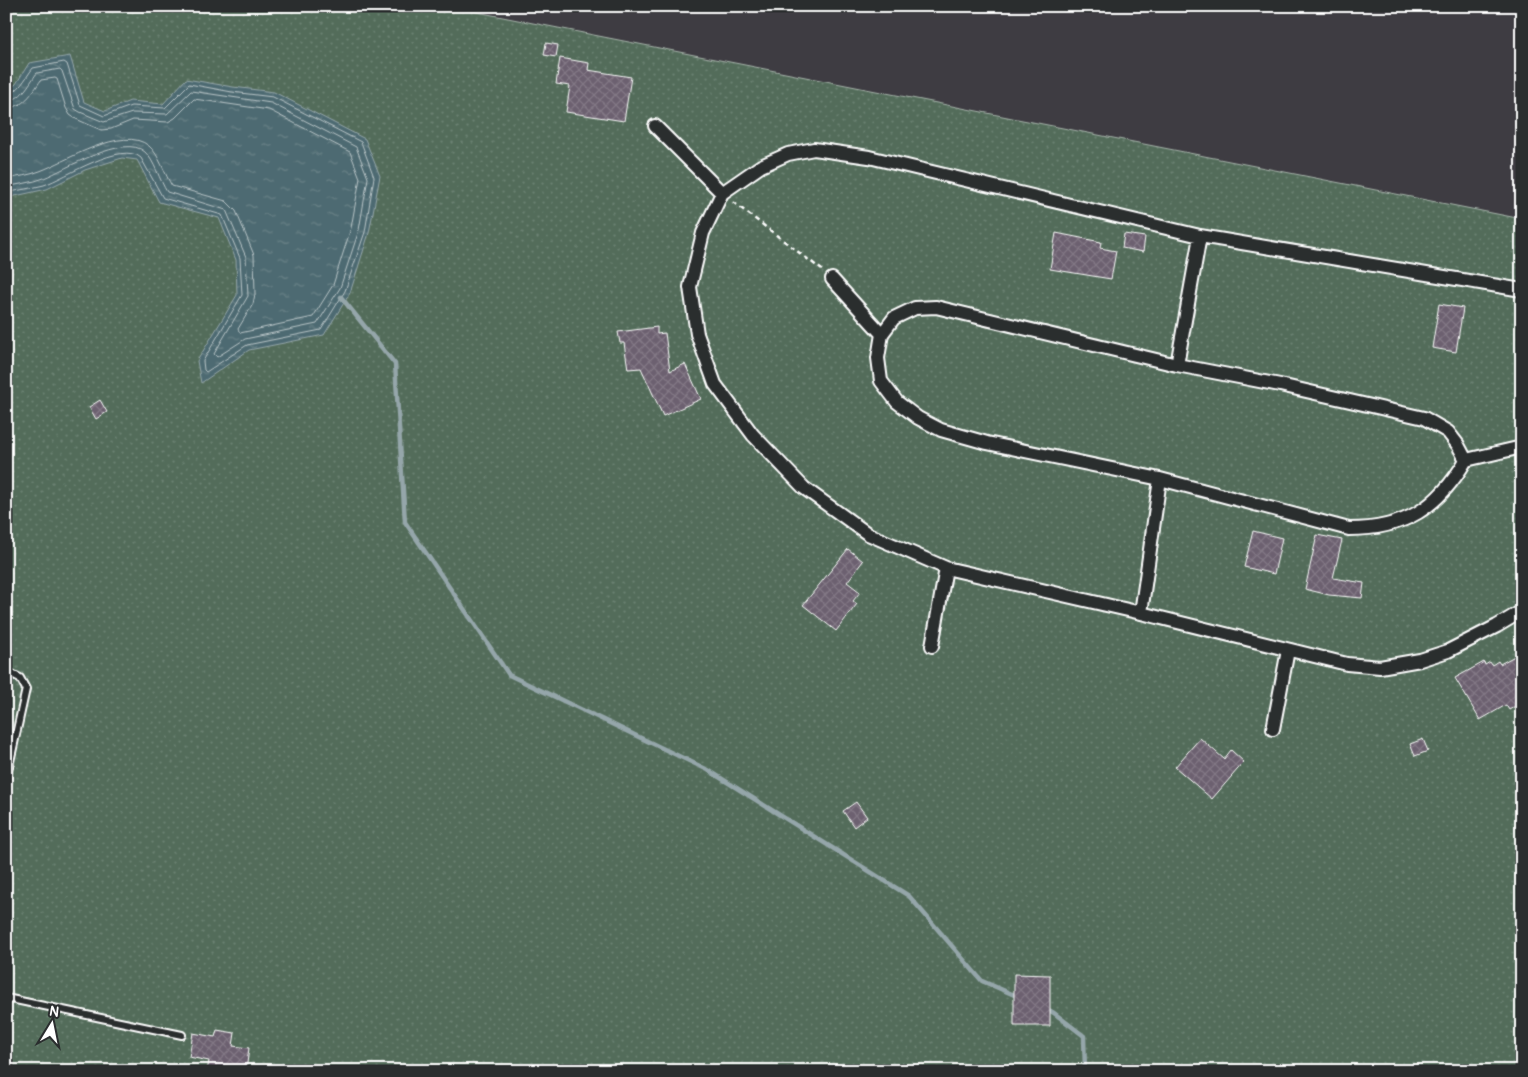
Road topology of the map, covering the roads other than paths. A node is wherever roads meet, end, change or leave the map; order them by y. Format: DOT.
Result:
graph roads {
  1 [pos="655,126"];
  2 [pos="722,193"];
  3 [pos="1200,236"];
  4 [pos="832,279"];
  5 [pos="1522,290"];
  6 [pos="882,334"];
  7 [pos="1177,365"];
  8 [pos="1522,447"];
  9 [pos="1466,460"];
  10 [pos="1160,479"];
  11 [pos="946,568"];
  12 [pos="1522,611"];
  13 [pos="1141,612"];
  14 [pos="932,646"];
  15 [pos="1288,650"];
  16 [pos="6,671"];
  17 [pos="1273,729"];
  18 [pos="6,780"];
  19 [pos="6,998"];
  20 [pos="182,1036"];
  1 -- 2 [label="street"];
  2 -- 3 [label="street"];
  2 -- 11 [label="street"];
  3 -- 5 [label="street"];
  3 -- 7 [label="street"];
  4 -- 6 [label="street"];
  6 -- 7 [label="street"];
  6 -- 10 [label="street"];
  7 -- 9 [label="street"];
  8 -- 9 [label="street"];
  9 -- 10 [label="street"];
  10 -- 13 [label="street"];
  11 -- 13 [label="street"];
  11 -- 14 [label="street"];
  12 -- 15 [label="street"];
  13 -- 15 [label="street"];
  15 -- 17 [label="street"];
  16 -- 18 [label="lane"];
  19 -- 20 [label="lane"];
}
